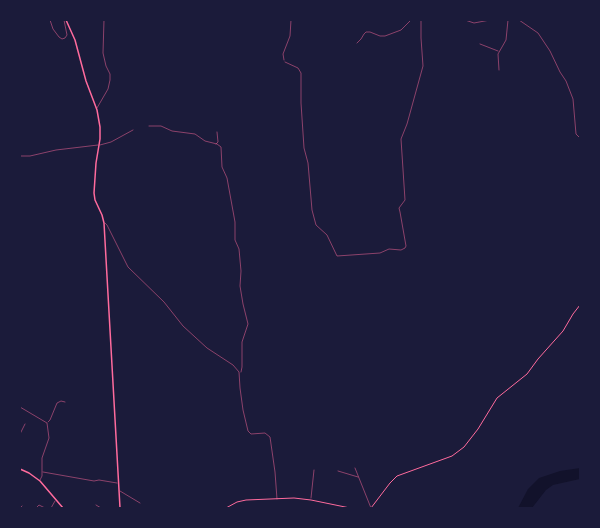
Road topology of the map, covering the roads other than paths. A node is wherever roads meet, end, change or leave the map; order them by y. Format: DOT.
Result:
graph roads {
  1 [pos="50,20"];
  2 [pos="65,20"];
  3 [pos="104,20"];
  4 [pos="291,20"];
  5 [pos="411,20"];
  6 [pos="465,20"];
  7 [pos="490,20"];
  8 [pos="508,20"];
  9 [pos="519,20"];
  10 [pos="357,42"];
  11 [pos="480,44"];
  12 [pos="499,51"];
  13 [pos="284,60"];
  14 [pos="499,70"];
  15 [pos="97,110"];
  16 [pos="149,126"];
  17 [pos="133,130"];
  18 [pos="217,132"];
  19 [pos="580,138"];
  20 [pos="216,144"];
  21 [pos="99,145"];
  22 [pos="20,156"];
  23 [pos="104,223"];
  24 [pos="580,305"];
  25 [pos="240,373"];
  26 [pos="65,402"];
  27 [pos="20,407"];
  28 [pos="47,423"];
  29 [pos="26,424"];
  30 [pos="20,434"];
  31 [pos="356,468"];
  32 [pos="20,469"];
  33 [pos="314,470"];
  34 [pos="338,470"];
  35 [pos="42,472"];
  36 [pos="359,477"];
  37 [pos="40,481"];
  38 [pos="119,483"];
  39 [pos="119,491"];
  40 [pos="277,499"];
  41 [pos="56,500"];
  42 [pos="311,500"];
  43 [pos="140,503"];
  44 [pos="96,505"];
  45 [pos="22,506"];
  46 [pos="20,508"];
  47 [pos="36,508"];
  48 [pos="45,508"];
  49 [pos="50,508"];
  50 [pos="64,508"];
  51 [pos="101,508"];
  52 [pos="120,508"];
  53 [pos="226,508"];
  54 [pos="350,508"];
  55 [pos="371,508"];
  1 -- 2 [label="street"];
  2 -- 15 [label="main road"];
  3 -- 15 [label="street"];
  4 -- 13 [label="street"];
  5 -- 10 [label="street"];
  6 -- 7 [label="street"];
  8 -- 12 [label="street"];
  9 -- 19 [label="street"];
  11 -- 12 [label="street"];
  12 -- 14 [label="street"];
  15 -- 21 [label="main road"];
  16 -- 20 [label="street"];
  17 -- 21 [label="street"];
  18 -- 20 [label="street"];
  20 -- 25 [label="street"];
  21 -- 22 [label="street"];
  21 -- 23 [label="main road"];
  23 -- 25 [label="street"];
  23 -- 38 [label="main road"];
  24 -- 55 [label="street"];
  25 -- 40 [label="street"];
  26 -- 28 [label="street"];
  27 -- 28 [label="street"];
  28 -- 35 [label="street"];
  29 -- 30 [label="street"];
  31 -- 36 [label="street"];
  32 -- 37 [label="main road"];
  33 -- 42 [label="street"];
  34 -- 36 [label="street"];
  35 -- 37 [label="street"];
  35 -- 38 [label="street"];
  36 -- 55 [label="street"];
  37 -- 41 [label="main road"];
  38 -- 39 [label="main road"];
  39 -- 43 [label="street"];
  39 -- 52 [label="main road"];
  40 -- 42 [label="street"];
  40 -- 53 [label="street"];
  41 -- 49 [label="street"];
  41 -- 50 [label="main road"];
  42 -- 54 [label="street"];
  44 -- 51 [label="street"];
  45 -- 46 [label="street"];
  47 -- 48 [label="street"];
}
